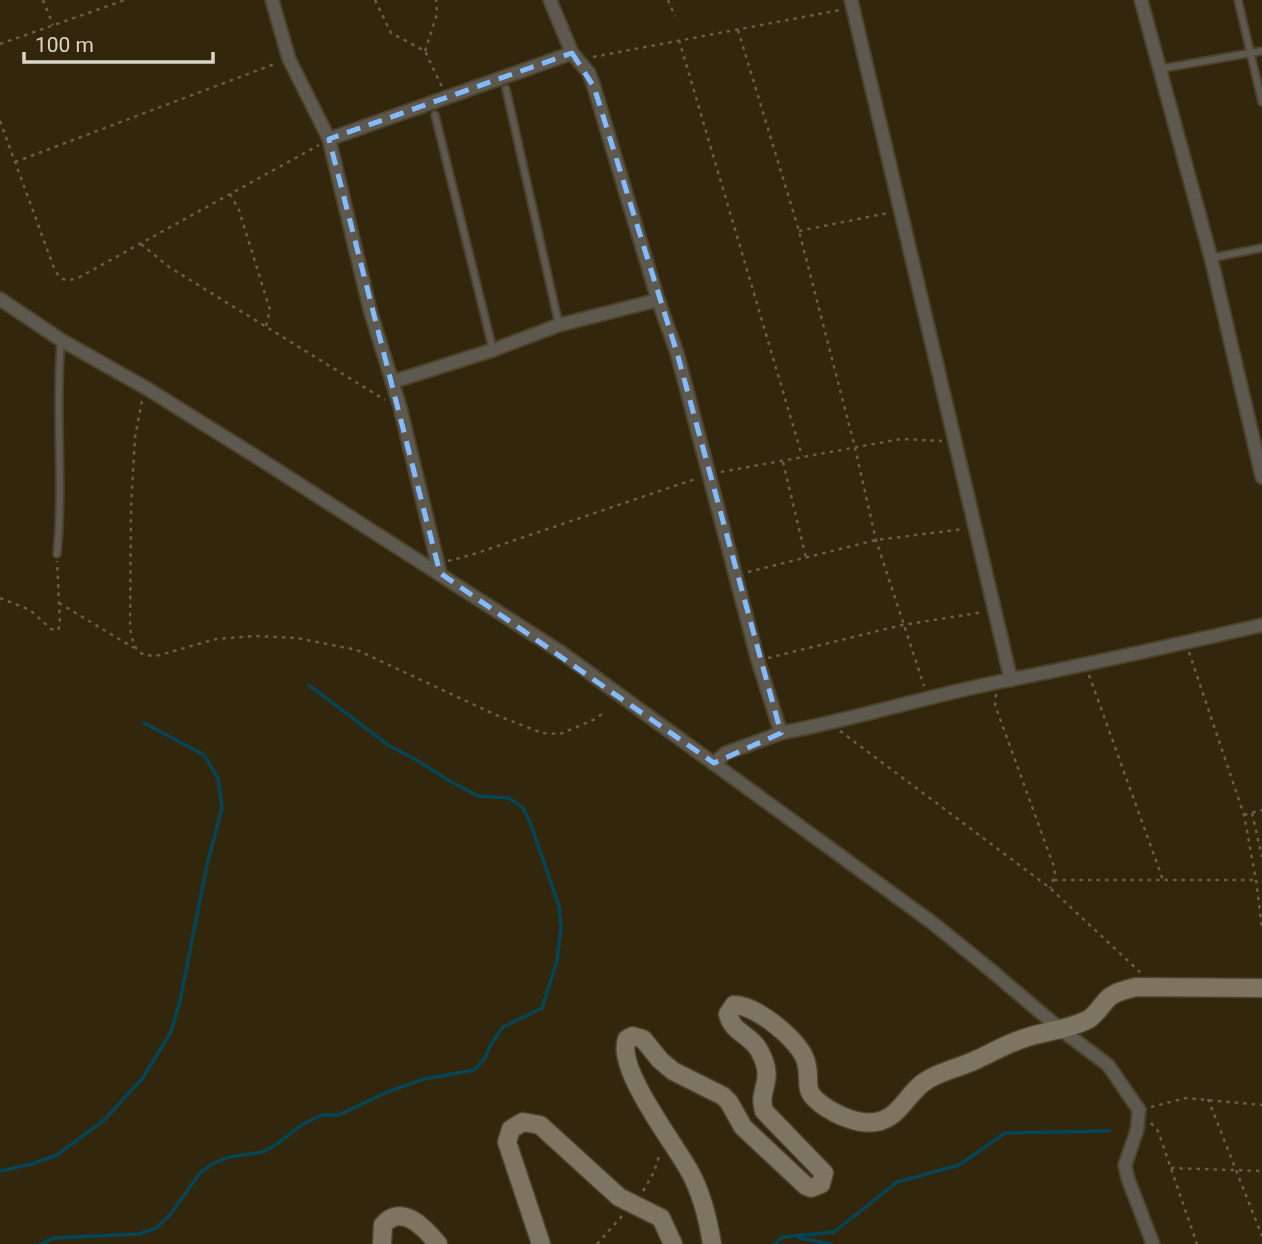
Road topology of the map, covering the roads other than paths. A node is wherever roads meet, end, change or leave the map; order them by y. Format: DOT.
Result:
graph roads {
  1 [pos="272,0"];
  2 [pos="550,0"];
  3 [pos="1141,0"];
  4 [pos="1238,0"];
  5 [pos="852,4"];
  6 [pos="1262,51"];
  7 [pos="572,53"];
  8 [pos="1250,53"];
  9 [pos="1159,69"];
  10 [pos="506,89"];
  11 [pos="1262,102"];
  12 [pos="435,116"];
  13 [pos="329,139"];
  14 [pos="1262,248"];
  15 [pos="1211,258"];
  16 [pos="0,299"];
  17 [pos="658,300"];
  18 [pos="559,325"];
  19 [pos="61,340"];
  20 [pos="493,350"];
  21 [pos="392,382"];
  22 [pos="1262,418"];
  23 [pos="1247,419"];
  24 [pos="1262,477"];
  25 [pos="57,554"];
  26 [pos="439,568"];
  27 [pos="1262,625"];
  28 [pos="1004,681"];
  29 [pos="780,733"];
  30 [pos="714,763"];
  31 [pos="1262,988"];
  32 [pos="1060,1029"];
  33 [pos="382,1244"];
  34 [pos="438,1244"];
  35 [pos="541,1244"];
  36 [pos="673,1244"];
  37 [pos="712,1244"];
  38 [pos="1153,1244"];
  1 -- 13 [label="street"];
  2 -- 7 [label="street"];
  3 -- 9 [label="street"];
  4 -- 8 [label="lane"];
  5 -- 28 [label="street"];
  6 -- 8 [label="lane"];
  7 -- 13 [label="street"];
  7 -- 17 [label="street"];
  8 -- 9 [label="lane"];
  8 -- 11 [label="lane"];
  9 -- 15 [label="street"];
  10 -- 18 [label="lane"];
  12 -- 20 [label="lane"];
  13 -- 21 [label="street"];
  14 -- 15 [label="lane"];
  15 -- 23 [label="street"];
  16 -- 19 [label="street"];
  17 -- 18 [label="street"];
  17 -- 29 [label="street"];
  18 -- 20 [label="street"];
  19 -- 25 [label="lane"];
  19 -- 26 [label="street"];
  20 -- 21 [label="street"];
  21 -- 26 [label="street"];
  22 -- 23 [label="street"];
  23 -- 24 [label="street"];
  26 -- 30 [label="street"];
  27 -- 28 [label="street"];
  28 -- 29 [label="street"];
  29 -- 30 [label="street"];
  30 -- 32 [label="street"];
  31 -- 32 [label="street"];
  32 -- 37 [label="street"];
  32 -- 38 [label="street"];
  33 -- 34 [label="street"];
  35 -- 36 [label="street"];
}
